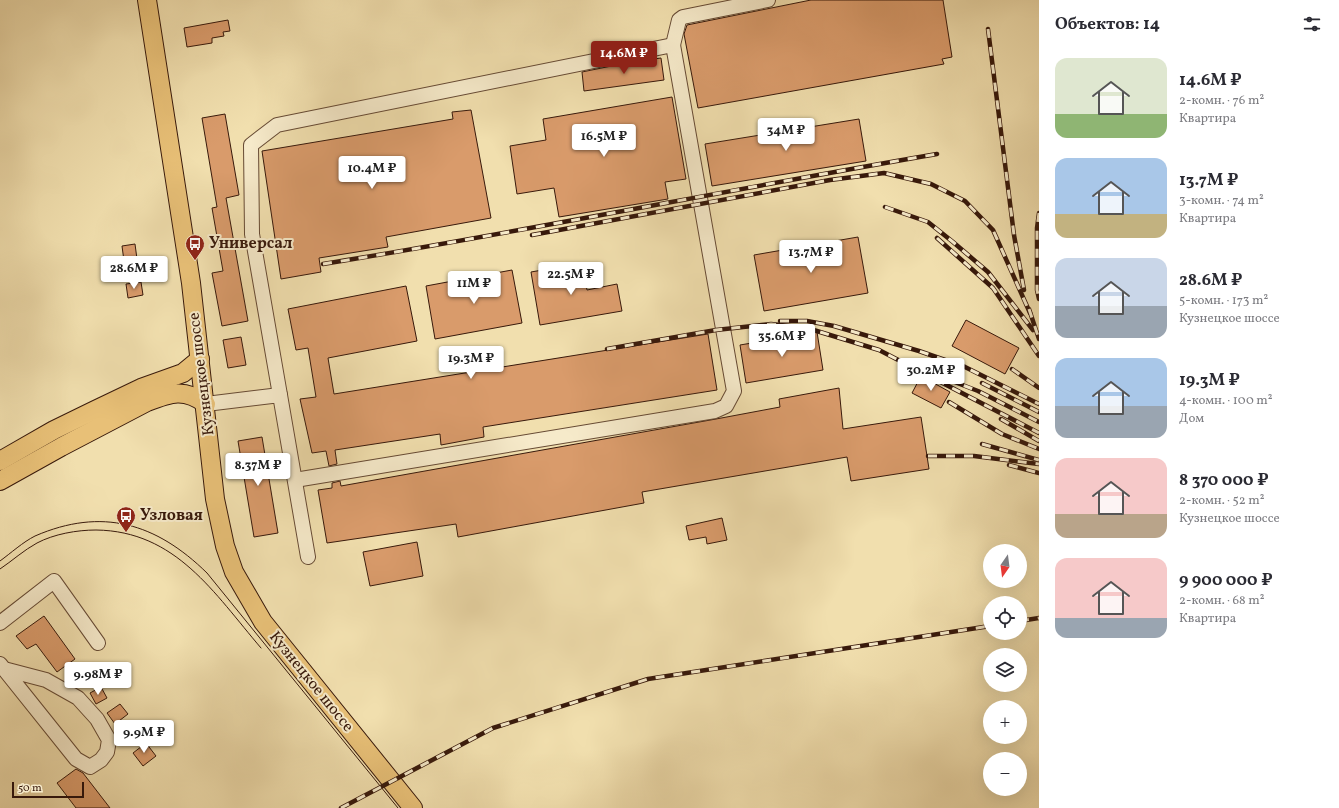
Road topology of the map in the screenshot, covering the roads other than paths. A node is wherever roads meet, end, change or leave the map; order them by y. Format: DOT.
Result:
graph roads {
  1 [pos="147,0"];
  2 [pos="768,0"];
  3 [pos="672,45"];
  4 [pos="200,359"];
  5 [pos="280,394"];
  6 [pos="206,404"];
  7 [pos="0,461"];
  8 [pos="295,480"];
  9 [pos="0,481"];
  10 [pos="308,557"];
  11 [pos="0,623"];
  12 [pos="98,643"];
  13 [pos="2,666"];
  14 [pos="412,808"];
  1 -- 4 [label="main road, Кузнецкое шоссе"];
  2 -- 3 [label="lane"];
  3 -- 5 [label="lane"];
  3 -- 8 [label="lane"];
  4 -- 6 [label="main road, Кузнецкое шоссе"];
  4 -- 7 [label="main road"];
  5 -- 6 [label="lane"];
  5 -- 8 [label="lane"];
  6 -- 9 [label="main road"];
  6 -- 14 [label="main road, Кузнецкое шоссе"];
  8 -- 10 [label="lane"];
  11 -- 12 [label="lane"];
  13 -- 13 [label="lane"];
}
